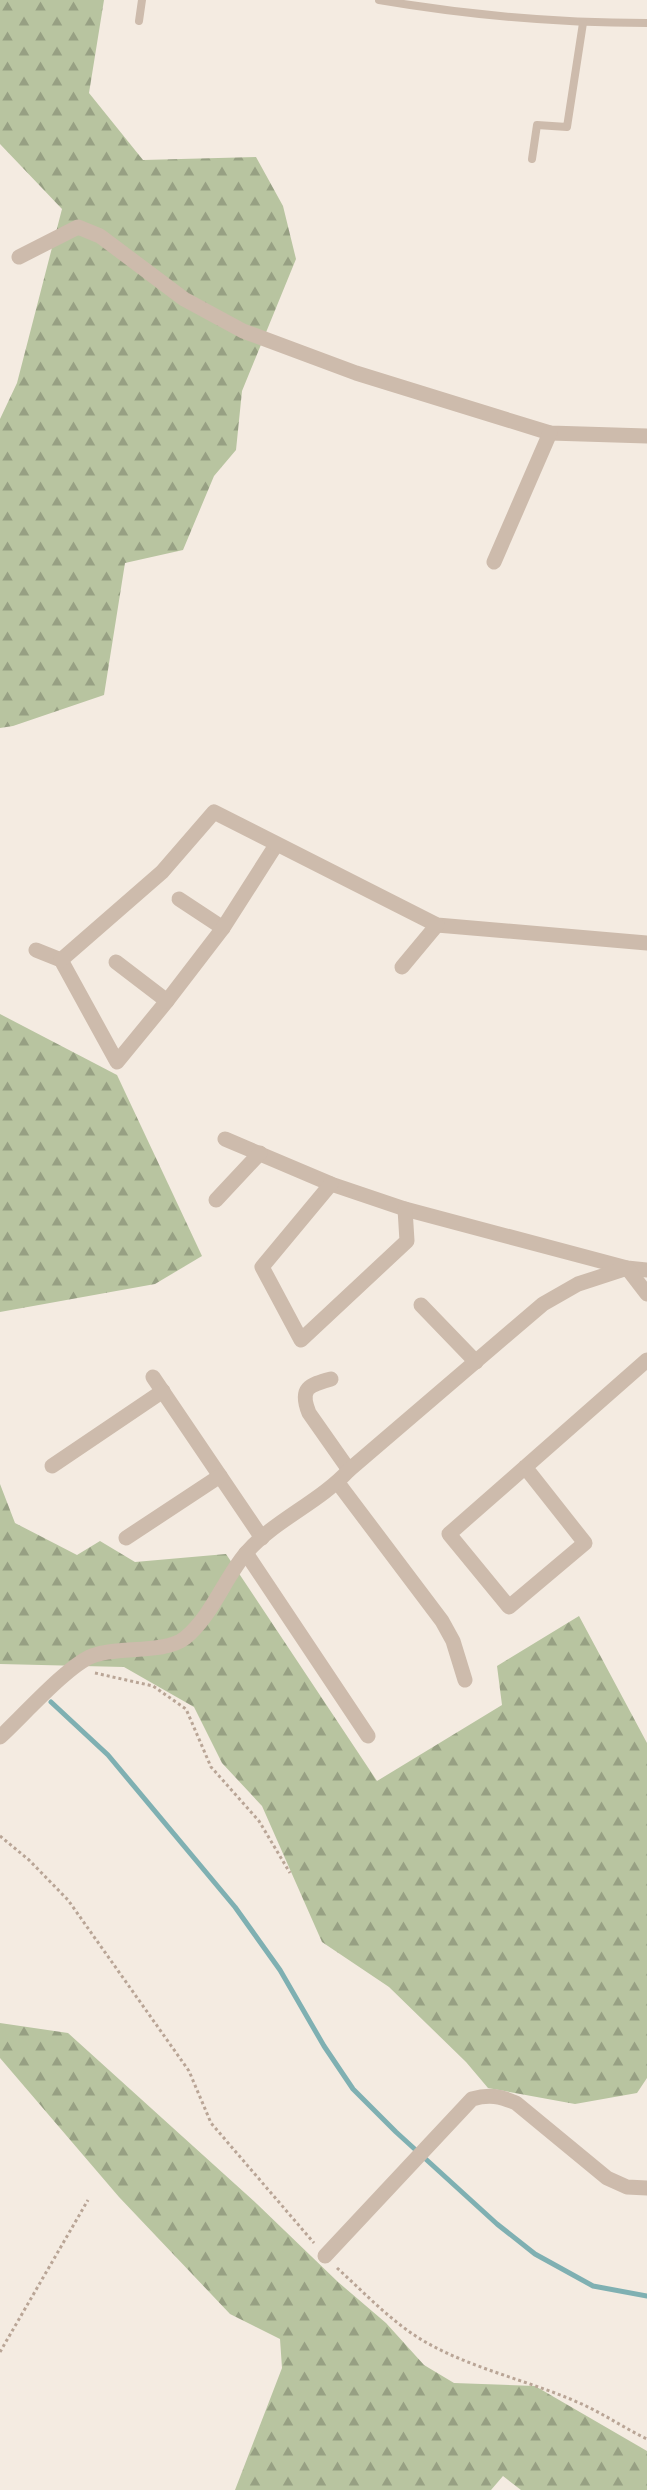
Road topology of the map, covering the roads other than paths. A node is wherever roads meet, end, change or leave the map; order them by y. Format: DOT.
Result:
graph roads {
  1 [pos="142,0"];
  2 [pos="379,0"];
  3 [pos="139,21"];
  4 [pos="583,23"];
  5 [pos="647,23"];
  6 [pos="532,159"];
  7 [pos="19,256"];
  8 [pos="550,433"];
  9 [pos="647,436"];
  10 [pos="494,562"];
  11 [pos="276,845"];
  12 [pos="179,899"];
  13 [pos="437,925"];
  14 [pos="223,928"];
  15 [pos="647,943"];
  16 [pos="36,950"];
  17 [pos="61,960"];
  18 [pos="116,962"];
  19 [pos="402,967"];
  20 [pos="167,1001"];
  21 [pos="225,1138"];
  22 [pos="260,1153"];
  23 [pos="332,1184"];
  24 [pos="216,1200"];
  25 [pos="405,1209"];
  26 [pos="627,1268"];
  27 [pos="647,1270"];
  28 [pos="647,1294"];
  29 [pos="421,1305"];
  30 [pos="647,1360"];
  31 [pos="476,1362"];
  32 [pos="153,1377"];
  33 [pos="331,1379"];
  34 [pos="163,1391"];
  35 [pos="52,1466"];
  36 [pos="525,1467"];
  37 [pos="349,1470"];
  38 [pos="220,1476"];
  39 [pos="338,1483"];
  40 [pos="126,1538"];
  41 [pos="262,1538"];
  42 [pos="246,1552"];
  43 [pos="465,1680"];
  44 [pos="369,1736"];
  45 [pos="0,1737"];
  46 [pos="647,2188"];
  47 [pos="325,2256"];
  1 -- 3 [label="lane"];
  2 -- 4 [label="lane"];
  4 -- 5 [label="lane"];
  4 -- 6 [label="lane"];
  7 -- 8 [label="street"];
  8 -- 9 [label="street"];
  8 -- 10 [label="street"];
  11 -- 13 [label="street"];
  11 -- 14 [label="street"];
  11 -- 17 [label="street"];
  12 -- 14 [label="street"];
  13 -- 15 [label="street"];
  13 -- 19 [label="street"];
  14 -- 20 [label="street"];
  16 -- 17 [label="street"];
  17 -- 20 [label="street"];
  18 -- 20 [label="street"];
  21 -- 22 [label="street"];
  22 -- 23 [label="street"];
  22 -- 24 [label="street"];
  23 -- 25 [label="street"];
  23 -- 25 [label="street"];
  25 -- 26 [label="street"];
  26 -- 27 [label="street"];
  26 -- 28 [label="street"];
  26 -- 31 [label="street"];
  29 -- 31 [label="street"];
  30 -- 36 [label="street"];
  31 -- 37 [label="street"];
  32 -- 34 [label="street"];
  33 -- 37 [label="street"];
  34 -- 35 [label="street"];
  34 -- 38 [label="street"];
  36 -- 36 [label="street"];
  37 -- 39 [label="street"];
  38 -- 40 [label="street"];
  38 -- 41 [label="street"];
  39 -- 41 [label="street"];
  39 -- 43 [label="street"];
  41 -- 42 [label="street"];
  42 -- 44 [label="street"];
  42 -- 45 [label="street"];
  46 -- 47 [label="street"];
}
